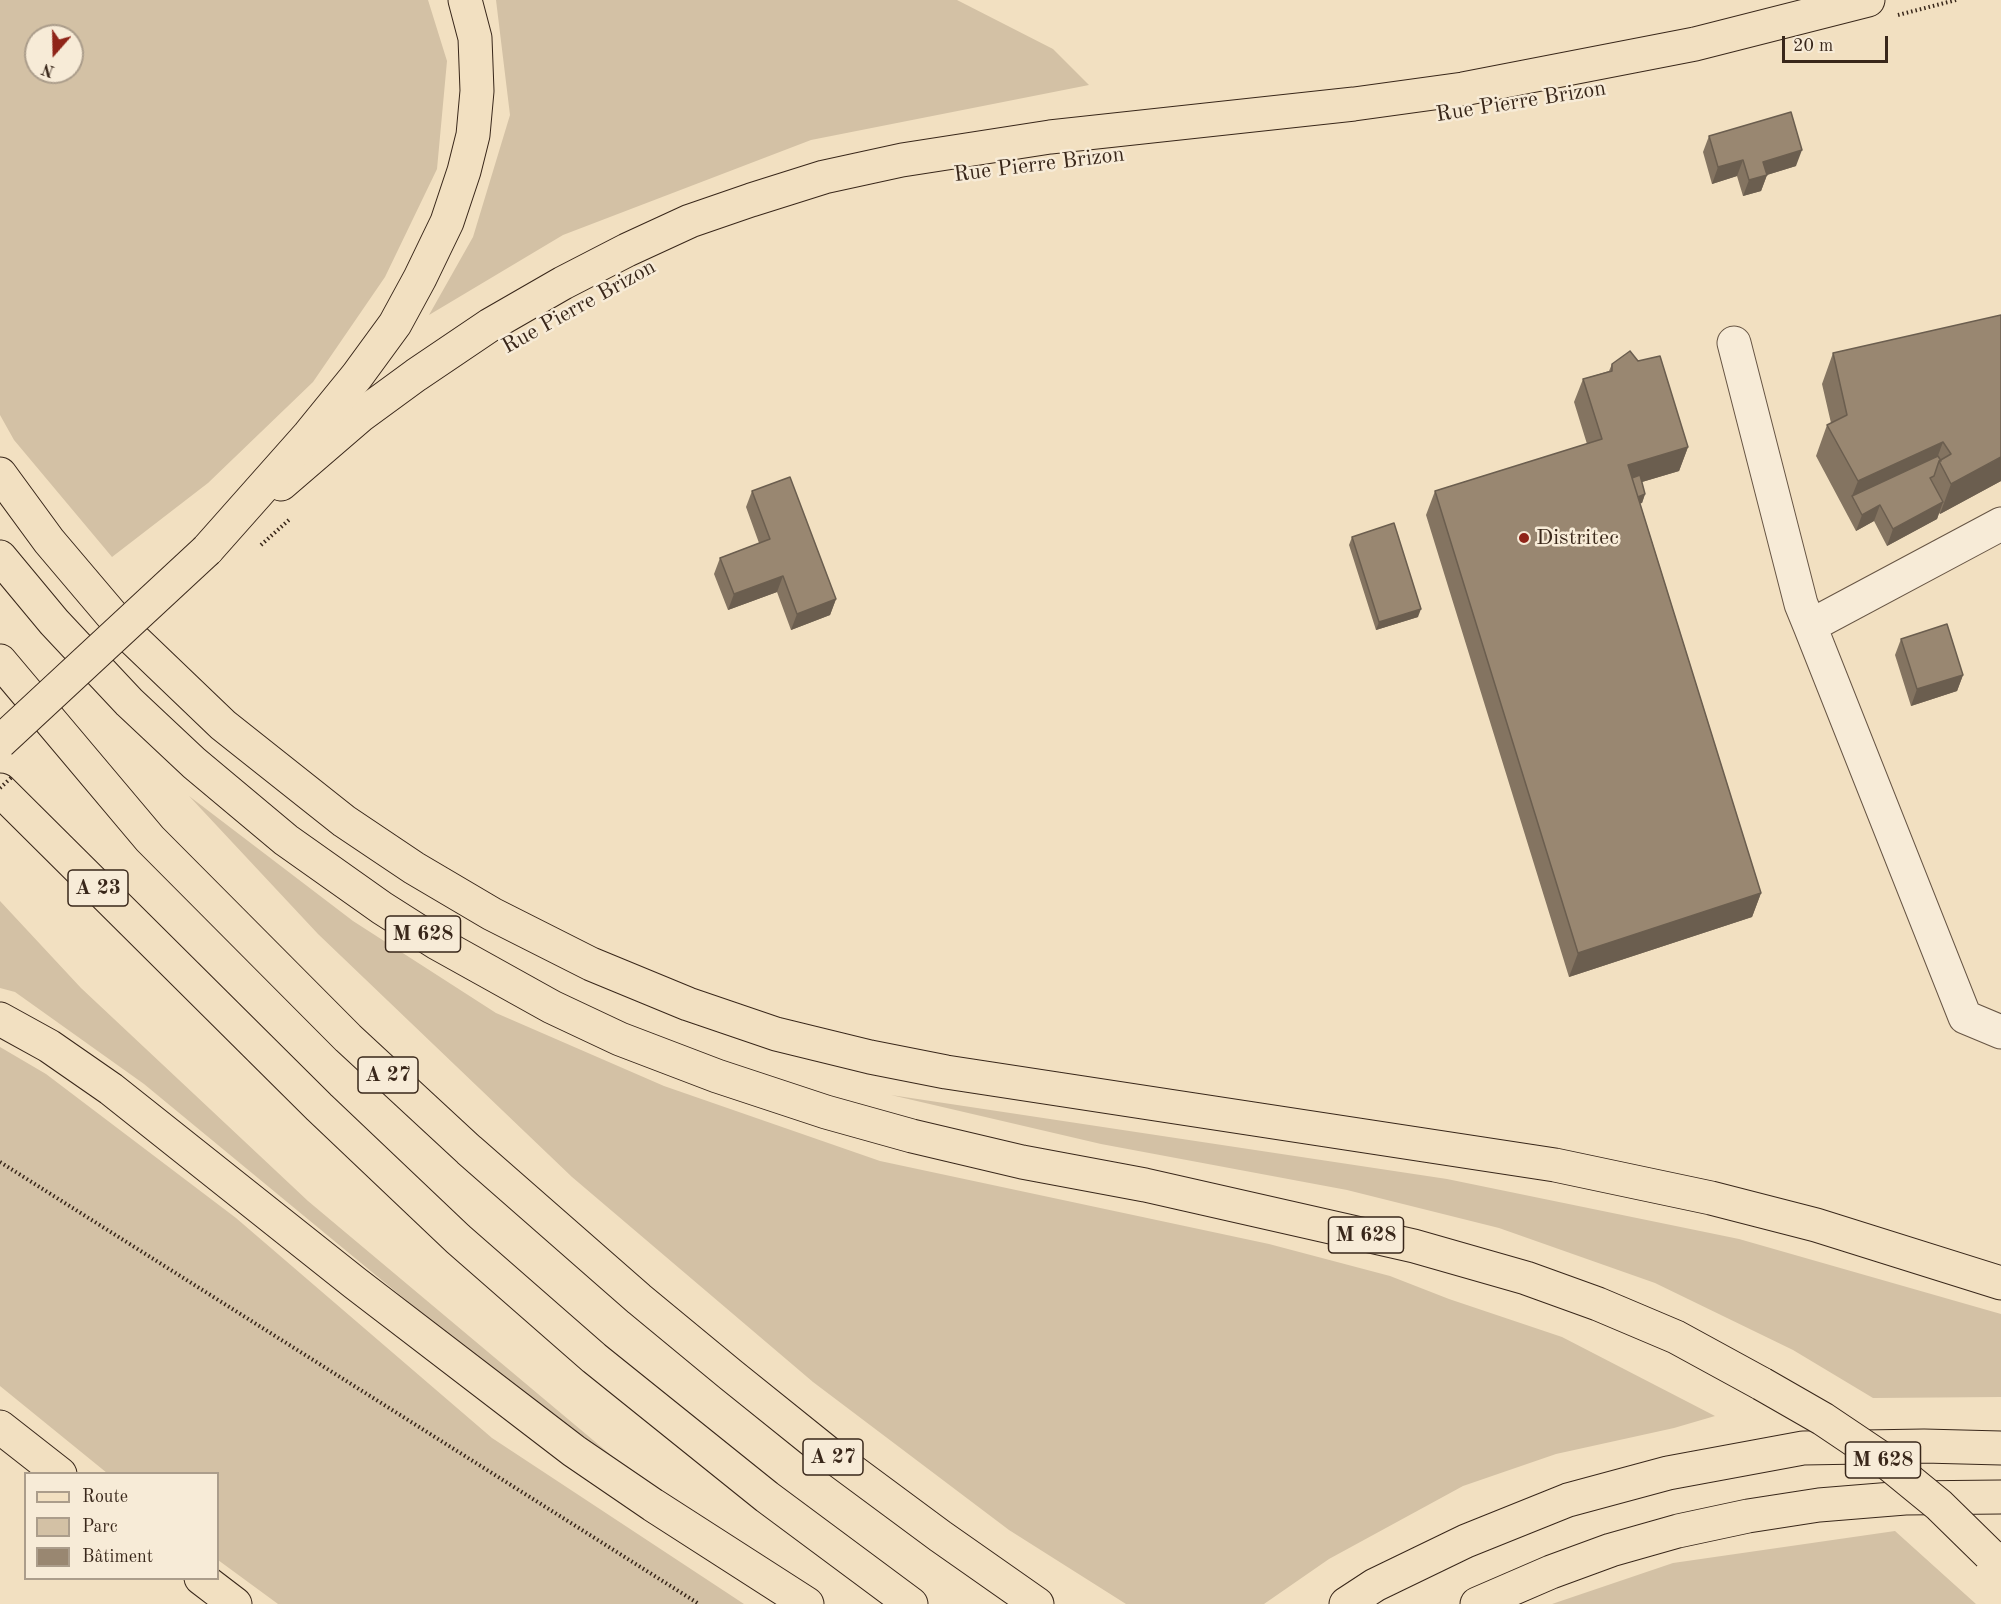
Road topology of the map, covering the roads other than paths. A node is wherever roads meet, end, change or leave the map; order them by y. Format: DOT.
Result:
graph roads {
  1 [pos="465,0"];
  2 [pos="1880,8"];
  3 [pos="1734,343"];
  4 [pos="0,474"];
  5 [pos="2001,524"];
  6 [pos="207,550"];
  7 [pos="0,557"];
  8 [pos="1810,626"];
  9 [pos="0,661"];
  10 [pos="0,688"];
  11 [pos="0,742"];
  12 [pos="0,771"];
  13 [pos="0,790"];
  14 [pos="150,839"];
  15 [pos="196,986"];
  16 [pos="0,1019"];
  17 [pos="2001,1032"];
  18 [pos="2001,1283"];
  19 [pos="0,1427"];
  20 [pos="2001,1448"];
  21 [pos="59,1472"];
  22 [pos="2001,1497"];
  23 [pos="1995,1561"];
  24 [pos="204,1580"];
  25 [pos="235,1604"];
  26 [pos="807,1604"];
  27 [pos="911,1604"];
  28 [pos="1037,1604"];
  29 [pos="1346,1604"];
  30 [pos="1478,1604"];
  1 -- 6 [label="main road"];
  2 -- 6 [label="main road, Rue Pierre Brizon"];
  3 -- 8 [label="lane"];
  4 -- 18 [label="main road"];
  5 -- 8 [label="lane"];
  6 -- 11 [label="main road, bridge"];
  7 -- 23 [label="main road, M 628, bridge"];
  8 -- 17 [label="lane"];
  9 -- 14 [label="main road"];
  10 -- 14 [label="main road, A 27"];
  12 -- 15 [label="main road"];
  13 -- 15 [label="main road, A 23"];
  14 -- 28 [label="main road, A 27"];
  15 -- 27 [label="main road"];
  16 -- 26 [label="main road"];
  19 -- 21 [label="main road"];
  20 -- 29 [label="main road, M 628"];
  22 -- 30 [label="main road, M 628"];
  24 -- 25 [label="main road"];
}
